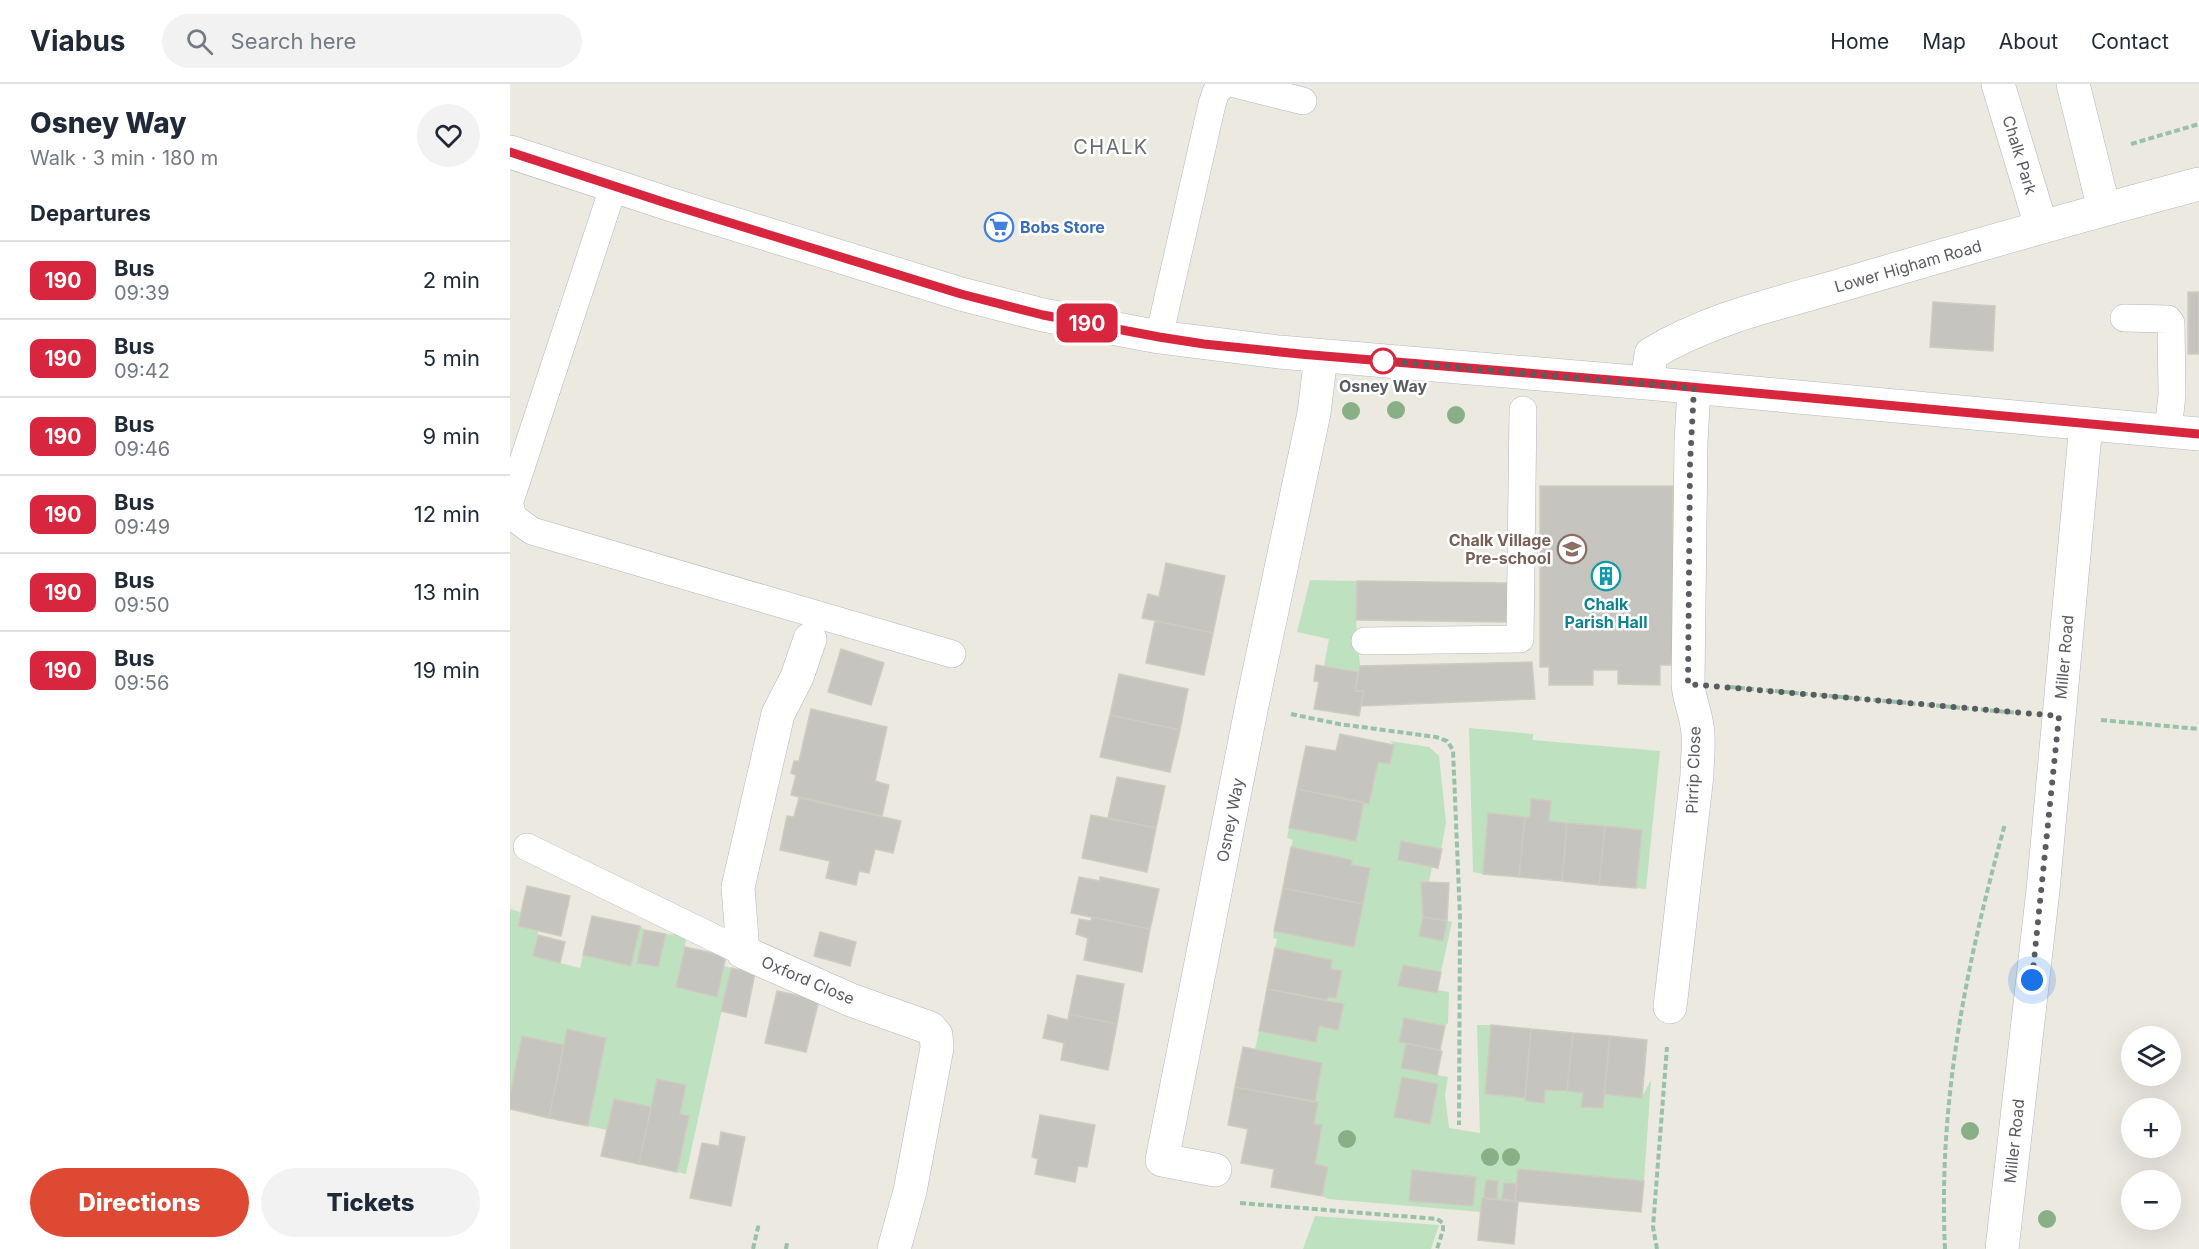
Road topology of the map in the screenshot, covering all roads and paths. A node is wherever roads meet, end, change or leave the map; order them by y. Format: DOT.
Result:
graph roads {
  1 [pos="1224,84"];
  2 [pos="1235,84"];
  3 [pos="1998,84"];
  4 [pos="2073,84"];
  5 [pos="1303,100"];
  6 [pos="510,152"];
  7 [pos="2199,184"];
  8 [pos="614,185"];
  9 [pos="2104,209"];
  10 [pos="2041,226"];
  11 [pos="2124,318"];
  12 [pos="1159,337"];
  13 [pos="1321,356"];
  14 [pos="1647,383"];
  15 [pos="1694,388"];
  16 [pos="1523,410"];
  17 [pos="2086,424"];
  18 [pos="2184,433"];
  19 [pos="510,503"];
  20 [pos="810,639"];
  21 [pos="1365,641"];
  22 [pos="952,654"];
  23 [pos="1688,684"];
  24 [pos="1252,705"];
  25 [pos="2059,716"];
  26 [pos="2199,729"];
  27 [pos="2007,817"];
  28 [pos="527,847"];
  29 [pos="743,952"];
  30 [pos="1670,1007"];
  31 [pos="1459,1125"];
  32 [pos="1215,1170"];
  33 [pos="1229,1201"];
  34 [pos="759,1222"];
  35 [pos="787,1244"];
  36 [pos="753,1249"];
  37 [pos="786,1249"];
  38 [pos="894,1249"];
  39 [pos="1437,1249"];
  40 [pos="1657,1249"];
  41 [pos="1945,1249"];
  42 [pos="2002,1249"];
  1 -- 12 [label="lane"];
  2 -- 5 [label="lane"];
  3 -- 10 [label="street, Chalk Park"];
  4 -- 9 [label="street"];
  6 -- 8 [label="street"];
  7 -- 9 [label="street, Lower Higham Road"];
  8 -- 12 [label="street"];
  8 -- 19 [label="lane"];
  9 -- 10 [label="street, Lower Higham Road"];
  10 -- 14 [label="street, Lower Higham Road"];
  11 -- 18 [label="lane"];
  12 -- 13 [label="street"];
  13 -- 14 [label="street"];
  13 -- 24 [label="street, Osney Way"];
  14 -- 15 [label="street"];
  15 -- 17 [label="street"];
  15 -- 23 [label="street, Pirrip Close"];
  16 -- 21 [label="lane"];
  17 -- 18 [label="street"];
  17 -- 25 [label="street, Miller Road"];
  19 -- 22 [label="lane"];
  20 -- 29 [label="street, Oxford Close"];
  23 -- 25 [label="path"];
  23 -- 30 [label="street, Pirrip Close"];
  24 -- 31 [label="path"];
  24 -- 32 [label="street, Osney Way"];
  25 -- 26 [label="path"];
  25 -- 42 [label="street, Miller Road"];
  27 -- 41 [label="path"];
  28 -- 29 [label="lane"];
  29 -- 38 [label="street, Oxford Close"];
  30 -- 40 [label="path"];
  33 -- 39 [label="path"];
  34 -- 36 [label="path"];
  35 -- 37 [label="path"];
}
